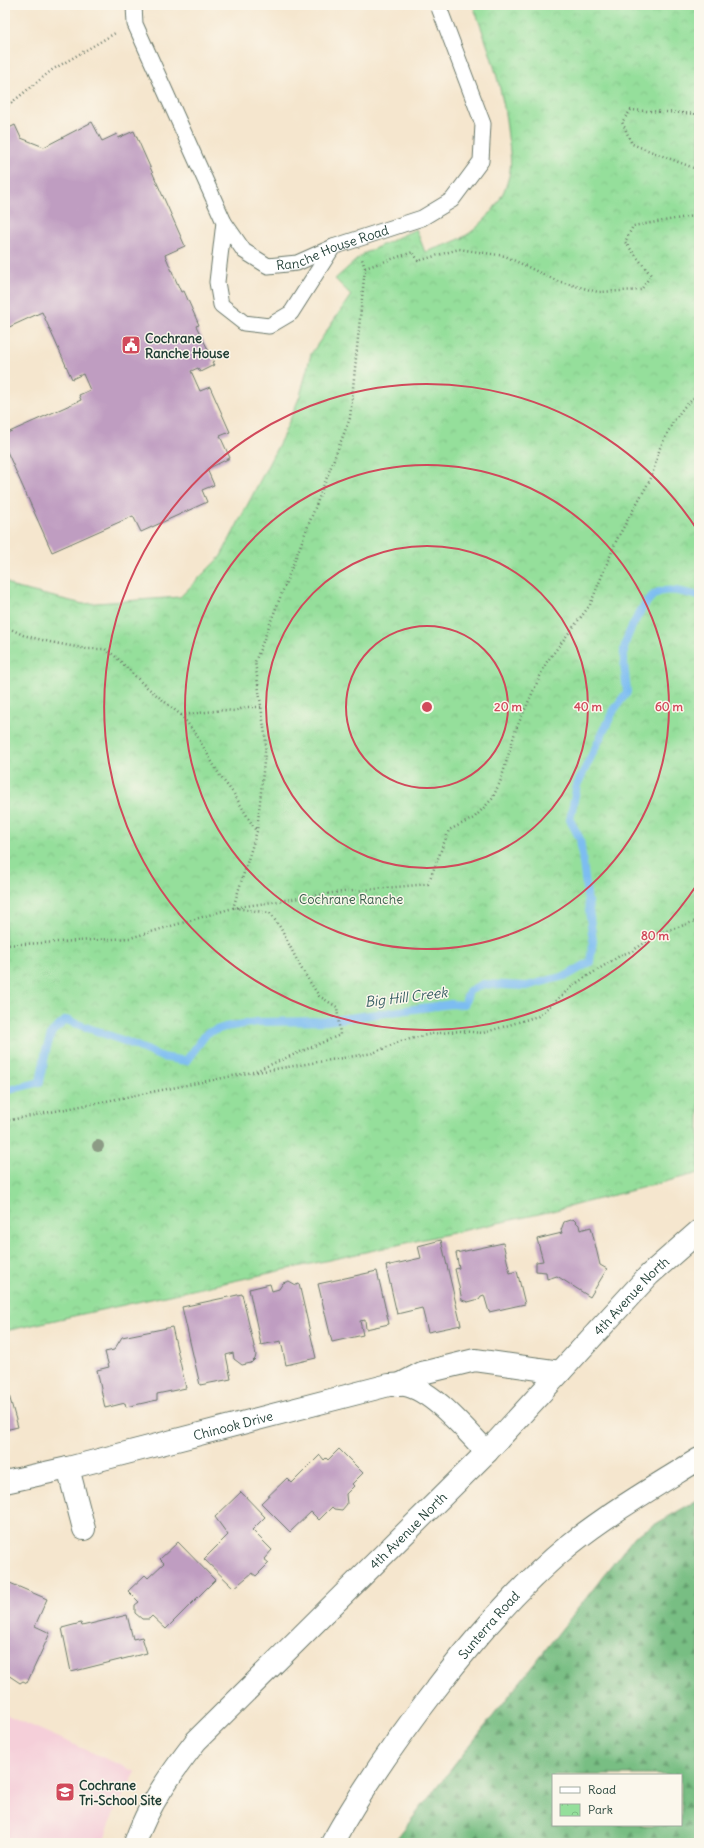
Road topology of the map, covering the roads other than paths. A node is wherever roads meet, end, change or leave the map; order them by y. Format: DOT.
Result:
graph roads {
  1 [pos="134,5"];
  2 [pos="438,5"];
  3 [pos="224,222"];
  4 [pos="333,246"];
  5 [pos="699,1231"];
  6 [pos="560,1372"];
  7 [pos="399,1385"];
  8 [pos="487,1452"];
  9 [pos="699,1459"];
  10 [pos="68,1468"];
  11 [pos="5,1482"];
  12 [pos="84,1529"];
  13 [pos="135,1843"];
  14 [pos="332,1843"];
  1 -- 3 [label="lane, Ranche House Road"];
  2 -- 4 [label="lane, Ranche House Road"];
  3 -- 4 [label="lane, Ranche House Road"];
  3 -- 4 [label="lane"];
  5 -- 6 [label="street, 4th Avenue North"];
  6 -- 7 [label="street, Chinook Drive"];
  6 -- 8 [label="street, 4th Avenue North"];
  7 -- 8 [label="street, Chinook Drive"];
  7 -- 10 [label="street, Chinook Drive"];
  8 -- 13 [label="street, 4th Avenue North"];
  9 -- 14 [label="street, Sunterra Road"];
  10 -- 11 [label="street, Chinook Drive"];
  10 -- 12 [label="street"];
}
